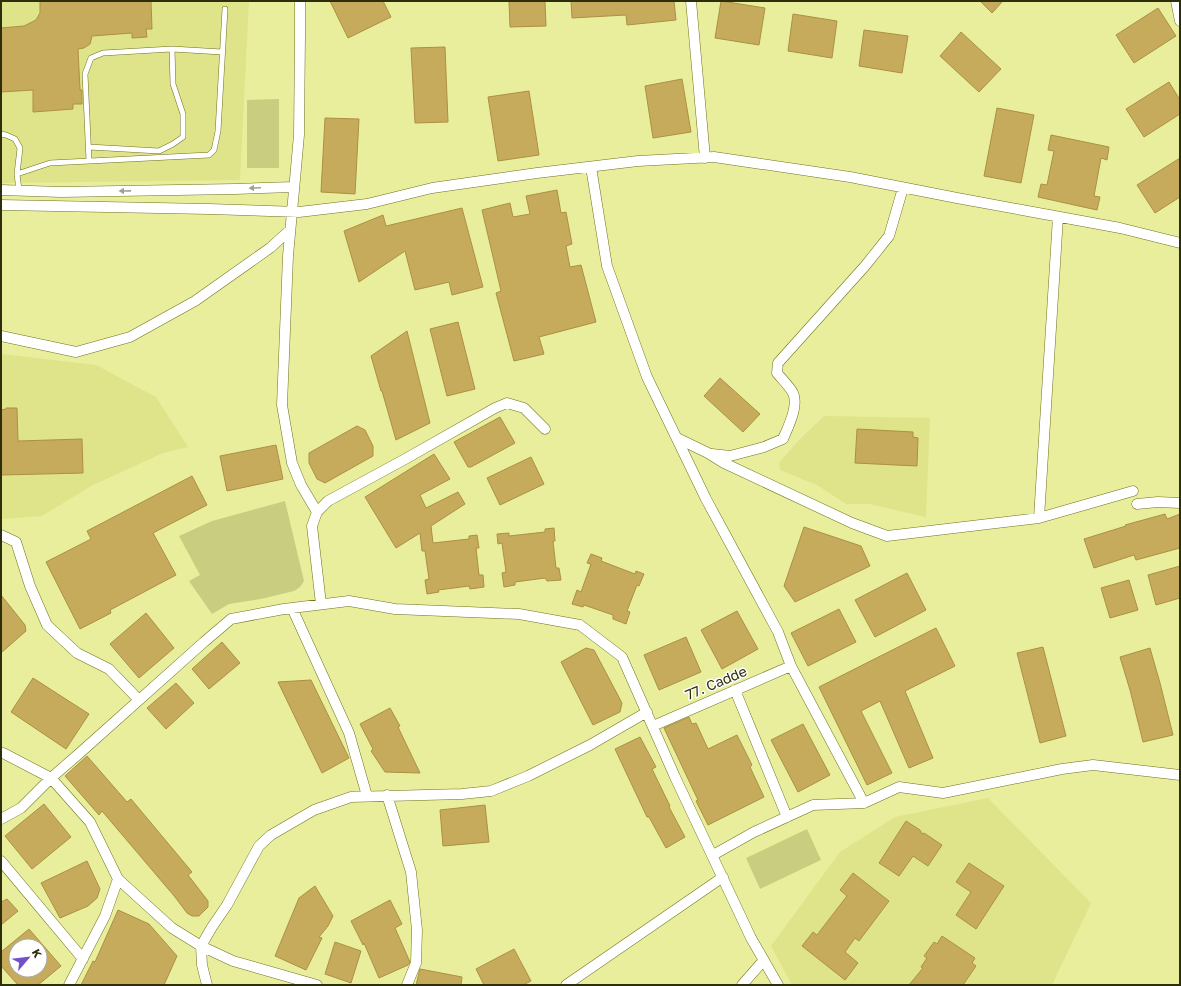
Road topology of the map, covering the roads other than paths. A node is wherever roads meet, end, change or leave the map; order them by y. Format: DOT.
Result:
graph roads {
  1 [pos="300,1"];
  2 [pos="690,1"];
  3 [pos="1176,1"];
  4 [pos="225,9"];
  5 [pos="1180,21"];
  6 [pos="172,50"];
  7 [pos="222,52"];
  8 [pos="1,134"];
  9 [pos="88,147"];
  10 [pos="705,158"];
  11 [pos="89,161"];
  12 [pos="591,167"];
  13 [pos="17,174"];
  14 [pos="294,187"];
  15 [pos="903,188"];
  16 [pos="1,190"];
  17 [pos="19,190"];
  18 [pos="1,205"];
  19 [pos="19,205"];
  20 [pos="292,212"];
  21 [pos="1058,217"];
  22 [pos="290,230"];
  23 [pos="1180,243"];
  24 [pos="1,336"];
  25 [pos="545,429"];
  26 [pos="677,438"];
  27 [pos="708,453"];
  28 [pos="1133,492"];
  29 [pos="1180,503"];
  30 [pos="1137,504"];
  31 [pos="317,512"];
  32 [pos="1039,518"];
  33 [pos="1,535"];
  34 [pos="321,604"];
  35 [pos="292,608"];
  36 [pos="791,666"];
  37 [pos="735,690"];
  38 [pos="139,700"];
  39 [pos="647,712"];
  40 [pos="653,726"];
  41 [pos="1,754"];
  42 [pos="1180,775"];
  43 [pos="51,778"];
  44 [pos="367,796"];
  45 [pos="387,796"];
  46 [pos="864,803"];
  47 [pos="787,817"];
  48 [pos="1,819"];
  49 [pos="713,855"];
  50 [pos="1,861"];
  51 [pos="723,876"];
  52 [pos="118,879"];
  53 [pos="201,946"];
  54 [pos="83,958"];
  55 [pos="764,960"];
  56 [pos="572,984"];
  57 [pos="69,985"];
  58 [pos="206,985"];
  59 [pos="317,985"];
  60 [pos="407,985"];
  61 [pos="742,985"];
  62 [pos="778,985"];
  1 -- 14 [label="street"];
  2 -- 10 [label="street"];
  3 -- 5 [label="street"];
  4 -- 7 [label="lane"];
  6 -- 7 [label="lane"];
  6 -- 9 [label="lane"];
  6 -- 9 [label="lane"];
  7 -- 11 [label="lane"];
  8 -- 13 [label="lane"];
  9 -- 11 [label="lane"];
  10 -- 12 [label="street"];
  10 -- 15 [label="street"];
  11 -- 13 [label="lane"];
  12 -- 20 [label="street"];
  12 -- 26 [label="street"];
  13 -- 17 [label="lane"];
  14 -- 17 [label="street, one-way"];
  14 -- 20 [label="street"];
  15 -- 21 [label="street"];
  15 -- 27 [label="street"];
  16 -- 17 [label="street"];
  17 -- 19 [label="street"];
  18 -- 19 [label="street"];
  19 -- 20 [label="street"];
  20 -- 22 [label="street"];
  21 -- 23 [label="street"];
  21 -- 32 [label="street"];
  22 -- 24 [label="street"];
  22 -- 31 [label="street"];
  25 -- 31 [label="street"];
  26 -- 27 [label="street"];
  26 -- 36 [label="street"];
  27 -- 32 [label="street"];
  28 -- 32 [label="street"];
  29 -- 30 [label="street"];
  31 -- 34 [label="street"];
  33 -- 38 [label="street"];
  34 -- 35 [label="street"];
  34 -- 39 [label="street"];
  35 -- 38 [label="street"];
  35 -- 44 [label="street"];
  36 -- 37 [label="street, 77. Cadde"];
  36 -- 46 [label="street"];
  37 -- 40 [label="street, 77. Cadde"];
  37 -- 47 [label="street"];
  38 -- 43 [label="street"];
  39 -- 40 [label="street"];
  39 -- 45 [label="street"];
  40 -- 49 [label="street"];
  41 -- 43 [label="street"];
  42 -- 46 [label="street"];
  43 -- 48 [label="street"];
  43 -- 52 [label="street"];
  44 -- 45 [label="street"];
  44 -- 53 [label="street"];
  45 -- 60 [label="street"];
  46 -- 47 [label="street"];
  47 -- 49 [label="street"];
  49 -- 51 [label="street"];
  50 -- 54 [label="street"];
  51 -- 55 [label="street"];
  51 -- 56 [label="street"];
  52 -- 53 [label="street"];
  52 -- 54 [label="street"];
  53 -- 58 [label="street"];
  53 -- 59 [label="street"];
  54 -- 57 [label="street"];
  55 -- 61 [label="street"];
  55 -- 62 [label="street"];
}
